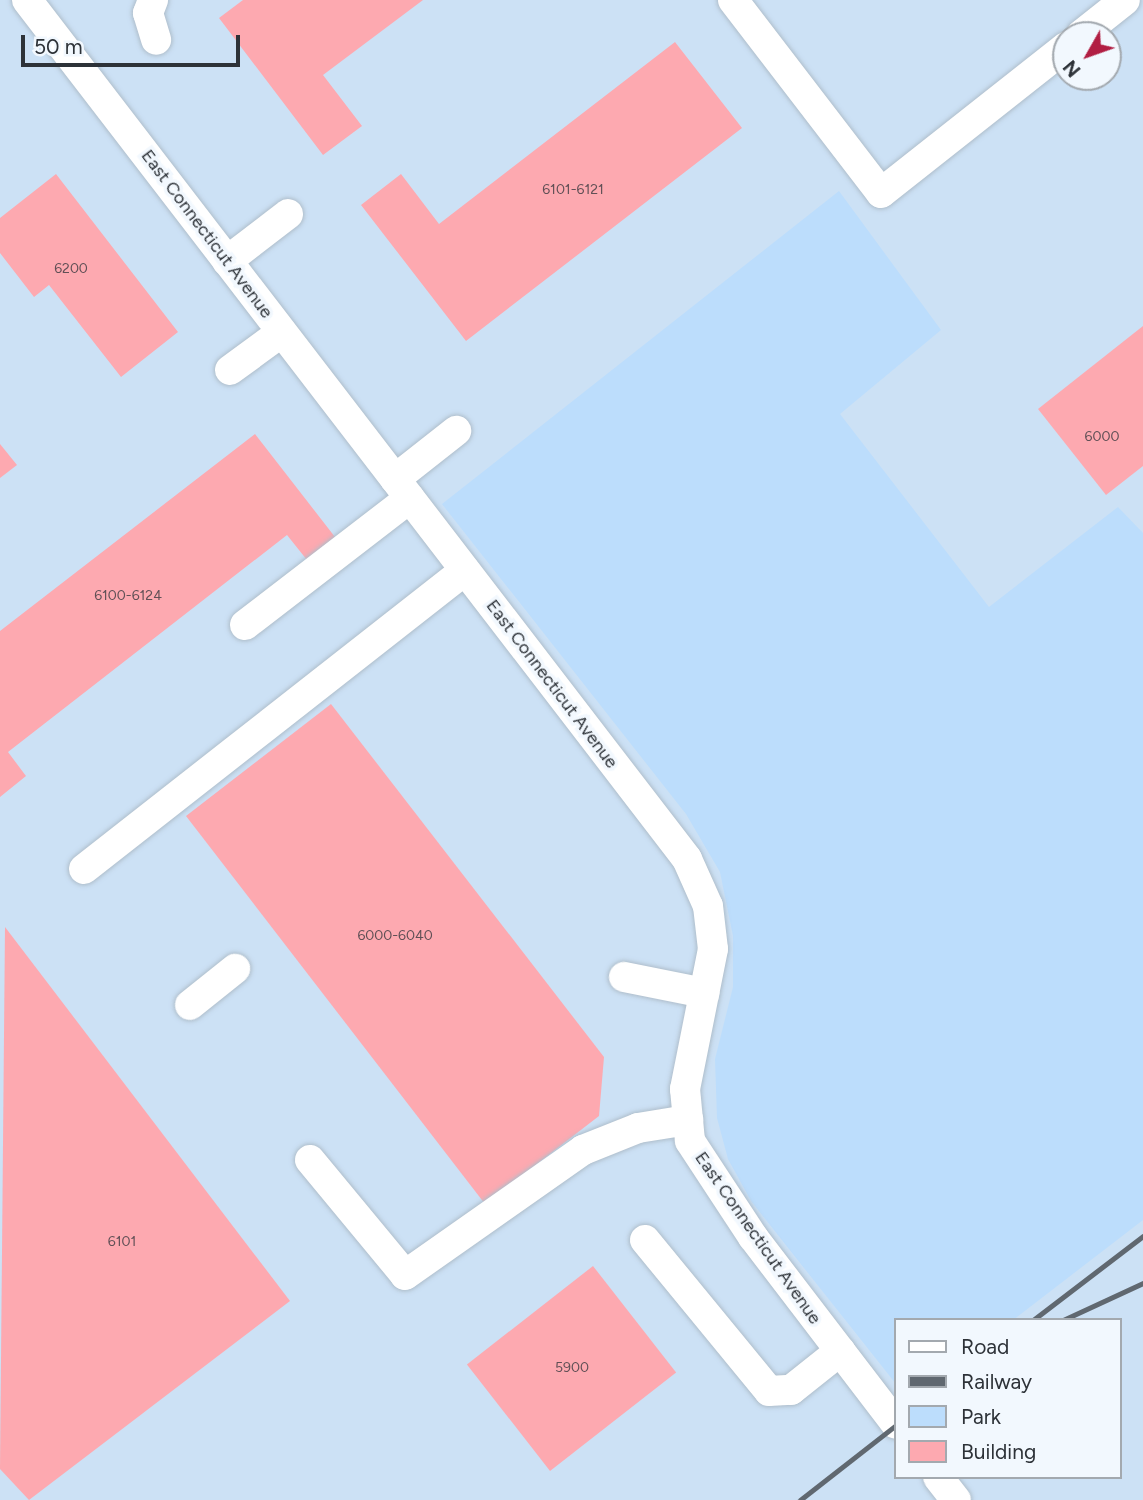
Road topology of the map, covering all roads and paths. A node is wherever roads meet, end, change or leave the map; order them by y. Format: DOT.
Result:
graph roads {
  1 [pos="27,0"];
  2 [pos="153,0"];
  3 [pos="733,0"];
  4 [pos="1125,0"];
  5 [pos="1099,21"];
  6 [pos="156,40"];
  7 [pos="1052,58"];
  8 [pos="288,214"];
  9 [pos="228,261"];
  10 [pos="282,332"];
  11 [pos="230,370"];
  12 [pos="456,431"];
  13 [pos="403,489"];
  14 [pos="466,570"];
  15 [pos="245,625"];
  16 [pos="84,869"];
  17 [pos="235,969"];
  18 [pos="624,977"];
  19 [pos="704,993"];
  20 [pos="190,1005"];
  21 [pos="688,1120"];
  22 [pos="310,1160"];
  23 [pos="645,1240"];
  24 [pos="840,1351"];
  25 [pos="894,1421"];
  26 [pos="940,1479"];
  27 [pos="956,1500"];
  1 -- 9 [label="street, East Connecticut Avenue"];
  2 -- 6 [label="street"];
  3 -- 7 [label="street"];
  4 -- 5 [label="street"];
  8 -- 9 [label="street"];
  9 -- 10 [label="street, East Connecticut Avenue"];
  10 -- 11 [label="street"];
  10 -- 13 [label="street, East Connecticut Avenue"];
  12 -- 13 [label="street"];
  13 -- 14 [label="street, East Connecticut Avenue"];
  13 -- 15 [label="street"];
  14 -- 16 [label="street"];
  14 -- 19 [label="street, East Connecticut Avenue"];
  17 -- 20 [label="street"];
  18 -- 19 [label="street"];
  19 -- 21 [label="street, East Connecticut Avenue"];
  21 -- 22 [label="street"];
  21 -- 24 [label="street, East Connecticut Avenue"];
  23 -- 24 [label="street"];
  24 -- 25 [label="street, East Connecticut Avenue"];
  26 -- 27 [label="street"];
}
